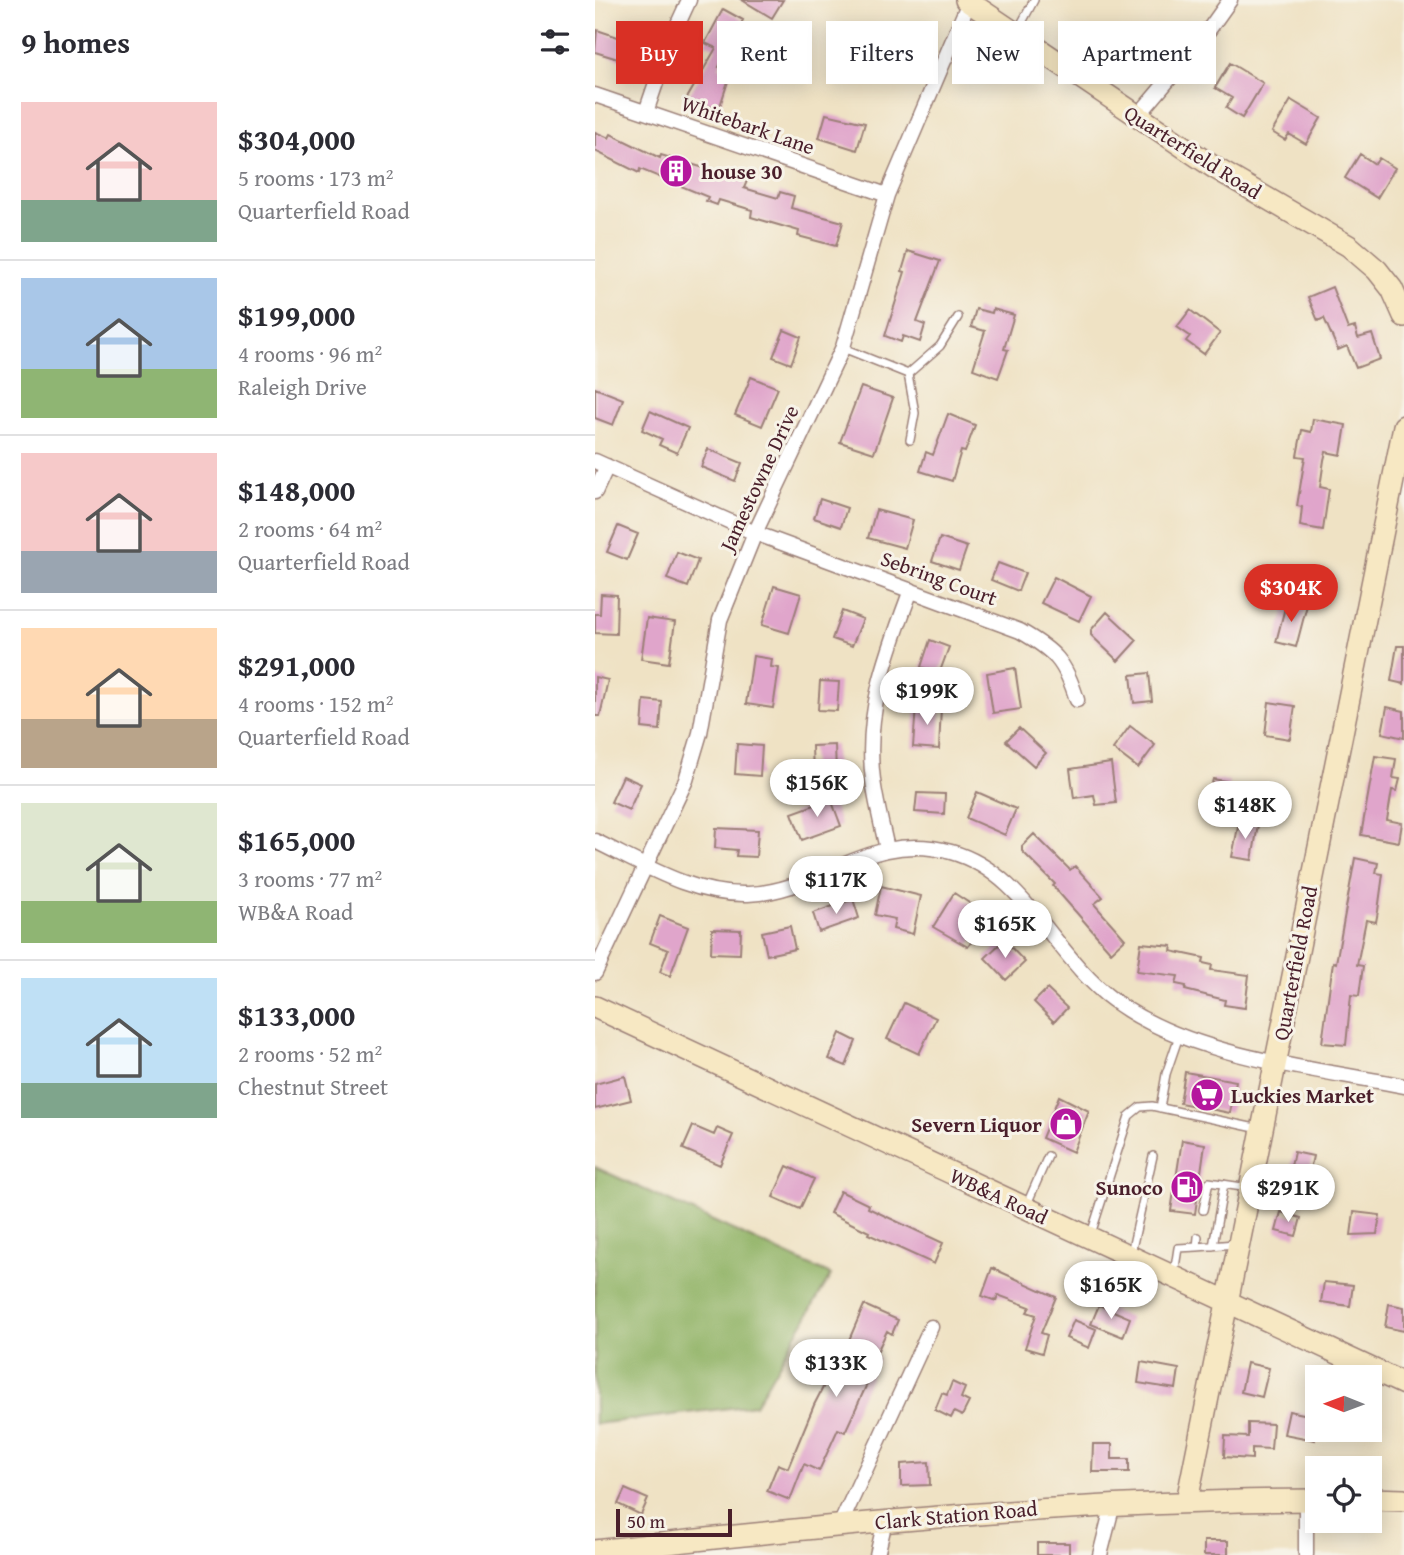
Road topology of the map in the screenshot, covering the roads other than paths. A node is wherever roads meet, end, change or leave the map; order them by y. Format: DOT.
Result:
graph roads {
  1 [pos="689,0"];
  2 [pos="1034,0"];
  3 [pos="1230,0"];
  4 [pos="967,1"];
  5 [pos="997,21"];
  6 [pos="1023,21"];
  7 [pos="1044,53"];
  8 [pos="595,95"];
  9 [pos="646,112"];
  10 [pos="1137,117"];
  11 [pos="887,195"];
  12 [pos="1404,316"];
  13 [pos="958,317"];
  14 [pos="843,347"];
  15 [pos="908,374"];
  16 [pos="1404,426"];
  17 [pos="911,440"];
  18 [pos="601,463"];
  19 [pos="595,492"];
  20 [pos="755,533"];
  21 [pos="911,590"];
  22 [pos="1077,700"];
  23 [pos="595,841"];
  24 [pos="887,849"];
  25 [pos="647,866"];
  26 [pos="595,973"];
  27 [pos="595,1007"];
  28 [pos="1179,1036"];
  29 [pos="1275,1060"];
  30 [pos="1404,1086"];
  31 [pos="1160,1108"];
  32 [pos="1261,1129"];
  33 [pos="1048,1156"];
  34 [pos="1153,1156"];
  35 [pos="1224,1184"];
  36 [pos="1249,1188"];
  37 [pos="1025,1208"];
  38 [pos="1203,1210"];
  39 [pos="1198,1237"];
  40 [pos="1090,1238"];
  41 [pos="1238,1244"];
  42 [pos="1213,1246"];
  43 [pos="1197,1247"];
  44 [pos="1130,1257"];
  45 [pos="1174,1277"];
  46 [pos="1226,1302"];
  47 [pos="931,1327"];
  48 [pos="1404,1384"];
  49 [pos="1382,1499"];
  50 [pos="1187,1500"];
  51 [pos="1305,1500"];
  52 [pos="1404,1500"];
  53 [pos="1113,1504"];
  54 [pos="885,1521"];
  55 [pos="839,1525"];
  56 [pos="1308,1533"];
  57 [pos="662,1549"];
  58 [pos="595,1551"];
  59 [pos="877,1555"];
  60 [pos="1100,1555"];
  61 [pos="1305,1555"];
  1 -- 9 [label="street"];
  2 -- 6 [label="lane"];
  3 -- 10 [label="street"];
  4 -- 5 [label="street, Quarterfield Road"];
  4 -- 11 [label="street, Jamestowne Drive"];
  7 -- 10 [label="street, Quarterfield Road"];
  8 -- 9 [label="street, Whitebark Lane"];
  9 -- 11 [label="street, Whitebark Lane"];
  10 -- 12 [label="street, Quarterfield Road"];
  11 -- 14 [label="street, Jamestowne Drive"];
  13 -- 15 [label="lane"];
  14 -- 15 [label="lane"];
  14 -- 20 [label="street, Jamestowne Drive"];
  15 -- 17 [label="lane"];
  16 -- 29 [label="street, Quarterfield Road"];
  18 -- 19 [label="street"];
  18 -- 20 [label="street, Sebring Court"];
  20 -- 21 [label="street, Sebring Court"];
  20 -- 25 [label="street, Jamestowne Drive"];
  21 -- 22 [label="street, Sebring Court"];
  21 -- 24 [label="street"];
  23 -- 25 [label="street"];
  24 -- 25 [label="street"];
  24 -- 28 [label="street"];
  25 -- 26 [label="street, Jamestowne Drive"];
  27 -- 37 [label="street, WB&A Road"];
  28 -- 29 [label="street"];
  28 -- 31 [label="lane"];
  29 -- 30 [label="street"];
  29 -- 32 [label="street, Quarterfield Road"];
  31 -- 32 [label="lane"];
  31 -- 40 [label="lane"];
  32 -- 36 [label="street, Quarterfield Road"];
  33 -- 37 [label="lane"];
  34 -- 44 [label="lane"];
  35 -- 36 [label="lane"];
  35 -- 38 [label="lane"];
  35 -- 42 [label="lane"];
  36 -- 41 [label="street, Quarterfield Road"];
  37 -- 40 [label="street, WB&A Road"];
  39 -- 43 [label="lane"];
  40 -- 44 [label="street, WB&A Road"];
  41 -- 42 [label="lane"];
  41 -- 46 [label="street, Quarterfield Road"];
  42 -- 43 [label="lane"];
  43 -- 45 [label="lane"];
  44 -- 45 [label="street, WB&A Road"];
  45 -- 46 [label="street, WB&A Road"];
  46 -- 48 [label="street, WB&A Road"];
  46 -- 50 [label="street, Quarterfield Road"];
  47 -- 55 [label="street"];
  49 -- 52 [label="street"];
  50 -- 51 [label="street, Clark Station Road"];
  50 -- 53 [label="street, Clark Station Road"];
  53 -- 54 [label="street, Clark Station Road"];
  53 -- 60 [label="street"];
  54 -- 55 [label="street, Clark Station Road"];
  54 -- 59 [label="street"];
  55 -- 57 [label="street, Clark Station Road"];
  56 -- 61 [label="street"];
  57 -- 58 [label="street, Clark Station Road"];
}
